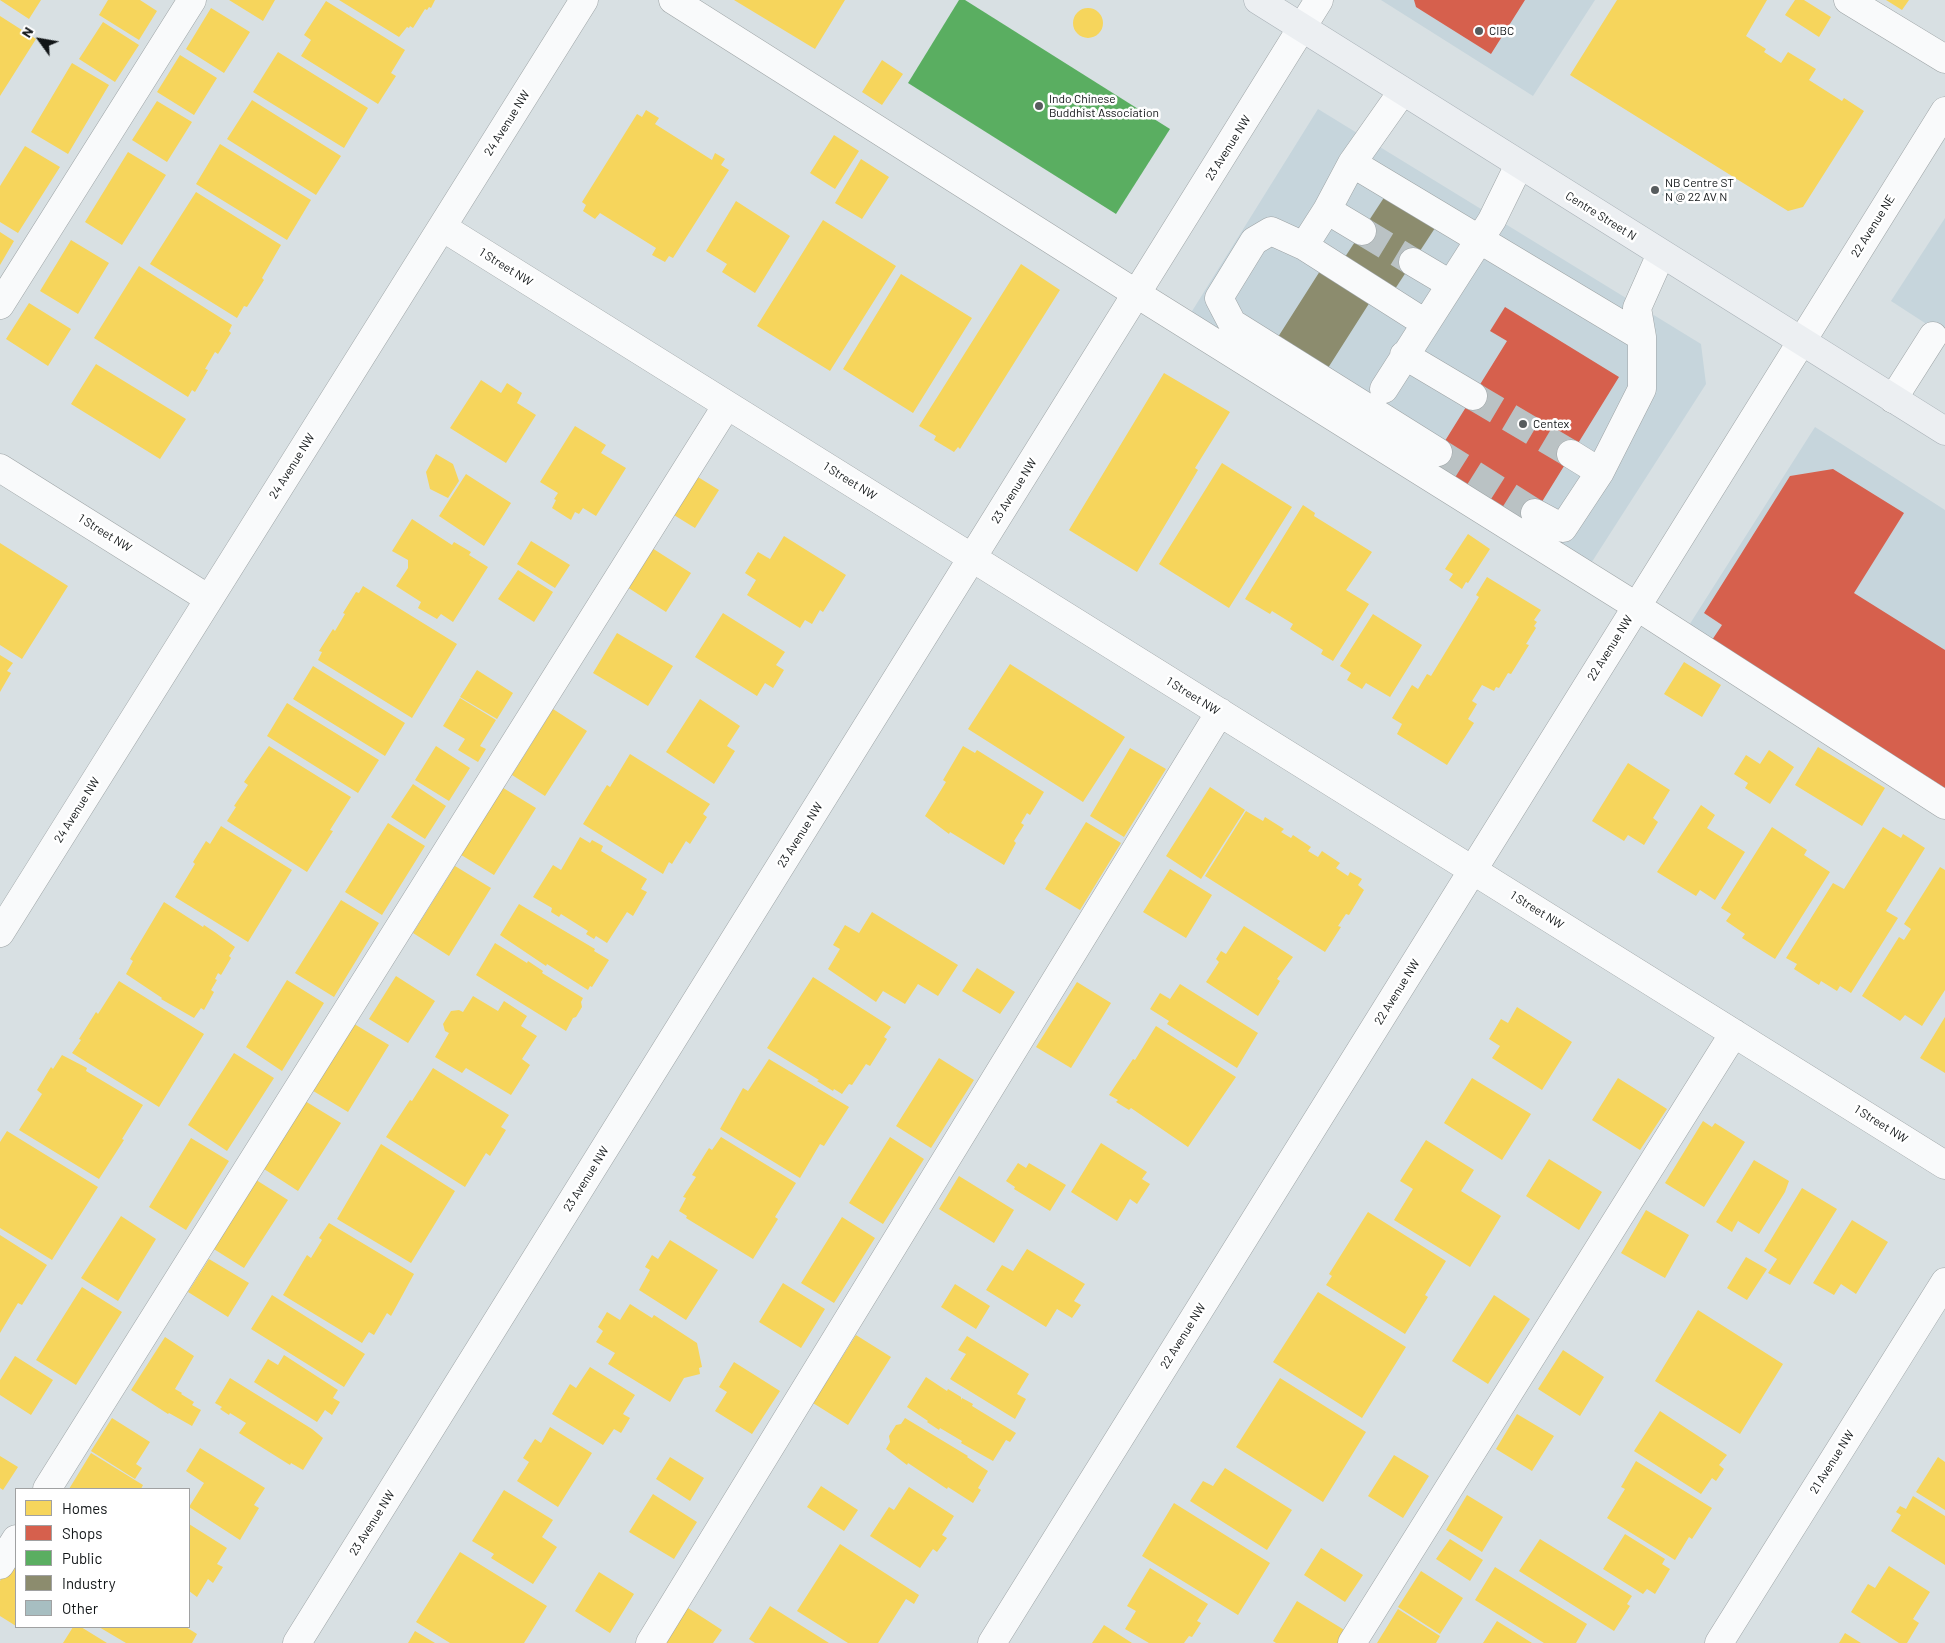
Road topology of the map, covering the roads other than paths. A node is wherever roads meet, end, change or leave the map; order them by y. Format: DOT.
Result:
graph roads {
  1 [pos="192,0"];
  2 [pos="584,0"];
  3 [pos="673,0"];
  4 [pos="1258,0"];
  5 [pos="1319,0"];
  6 [pos="1848,0"];
  7 [pos="1302,27"];
  8 [pos="1945,59"];
  9 [pos="1402,92"];
  10 [pos="1945,111"];
  11 [pos="1352,163"];
  12 [pos="1519,165"];
  13 [pos="1327,210"];
  14 [pos="442,227"];
  15 [pos="1362,231"];
  16 [pos="1479,239"];
  17 [pos="1304,246"];
  18 [pos="1661,254"];
  19 [pos="1413,262"];
  20 [pos="1450,284"];
  21 [pos="1137,294"];
  22 [pos="0,304"];
  23 [pos="1425,323"];
  24 [pos="1933,336"];
  25 [pos="1642,337"];
  26 [pos="1801,341"];
  27 [pos="1404,355"];
  28 [pos="1384,388"];
  29 [pos="1472,396"];
  30 [pos="1893,399"];
  31 [pos="727,405"];
  32 [pos="1945,431"];
  33 [pos="1438,452"];
  34 [pos="1571,454"];
  35 [pos="0,468"];
  36 [pos="1600,472"];
  37 [pos="1536,513"];
  38 [pos="972,558"];
  39 [pos="209,599"];
  40 [pos="1636,606"];
  41 [pos="1220,712"];
  42 [pos="1945,804"];
  43 [pos="1473,870"];
  44 [pos="0,933"];
  45 [pos="1734,1033"];
  46 [pos="1945,1165"];
  47 [pos="1945,1282"];
  48 [pos="48,1488"];
  49 [pos="15,1541"];
  50 [pos="0,1565"];
  51 [pos="297,1643"];
  52 [pos="650,1643"];
  53 [pos="992,1643"];
  54 [pos="1352,1643"];
  55 [pos="1719,1643"];
  1 -- 22 [label="street"];
  2 -- 14 [label="street, 24 Avenue NW"];
  3 -- 21 [label="street"];
  4 -- 7 [label="main road, Centre Street N"];
  5 -- 7 [label="street, 23 Avenue NW"];
  6 -- 8 [label="street"];
  7 -- 9 [label="main road, Centre Street N"];
  7 -- 21 [label="street, 23 Avenue NW"];
  9 -- 11 [label="street"];
  9 -- 12 [label="main road, Centre Street N"];
  10 -- 26 [label="street, 22 Avenue NE"];
  11 -- 13 [label="street"];
  11 -- 16 [label="street"];
  12 -- 16 [label="street"];
  12 -- 18 [label="main road, Centre Street N"];
  13 -- 15 [label="street"];
  13 -- 17 [label="street"];
  14 -- 31 [label="street, 1 Street NW"];
  14 -- 39 [label="street, 24 Avenue NW"];
  16 -- 20 [label="street"];
  16 -- 25 [label="street"];
  17 -- 23 [label="street"];
  17 -- 33 [label="street"];
  18 -- 25 [label="street"];
  18 -- 26 [label="main road, Centre Street N"];
  19 -- 20 [label="street"];
  20 -- 23 [label="street"];
  21 -- 38 [label="street, 23 Avenue NW"];
  21 -- 40 [label="street"];
  23 -- 27 [label="street"];
  24 -- 30 [label="street"];
  25 -- 36 [label="street"];
  26 -- 30 [label="main road, Centre Street N"];
  26 -- 40 [label="street, 22 Avenue NW"];
  27 -- 28 [label="street"];
  27 -- 29 [label="street"];
  30 -- 32 [label="main road, Centre Street N"];
  31 -- 38 [label="street, 1 Street NW"];
  31 -- 48 [label="street"];
  34 -- 36 [label="street"];
  35 -- 39 [label="street, 1 Street NW"];
  36 -- 37 [label="street"];
  38 -- 41 [label="street, 1 Street NW"];
  38 -- 51 [label="street, 23 Avenue NW"];
  39 -- 44 [label="street, 24 Avenue NW"];
  40 -- 42 [label="street"];
  40 -- 43 [label="street, 22 Avenue NW"];
  41 -- 43 [label="street, 1 Street NW"];
  41 -- 52 [label="street"];
  43 -- 45 [label="street, 1 Street NW"];
  43 -- 53 [label="street, 22 Avenue NW"];
  45 -- 46 [label="street, 1 Street NW"];
  45 -- 54 [label="street"];
  47 -- 55 [label="street, 21 Avenue NW"];
  49 -- 50 [label="street"];
}
